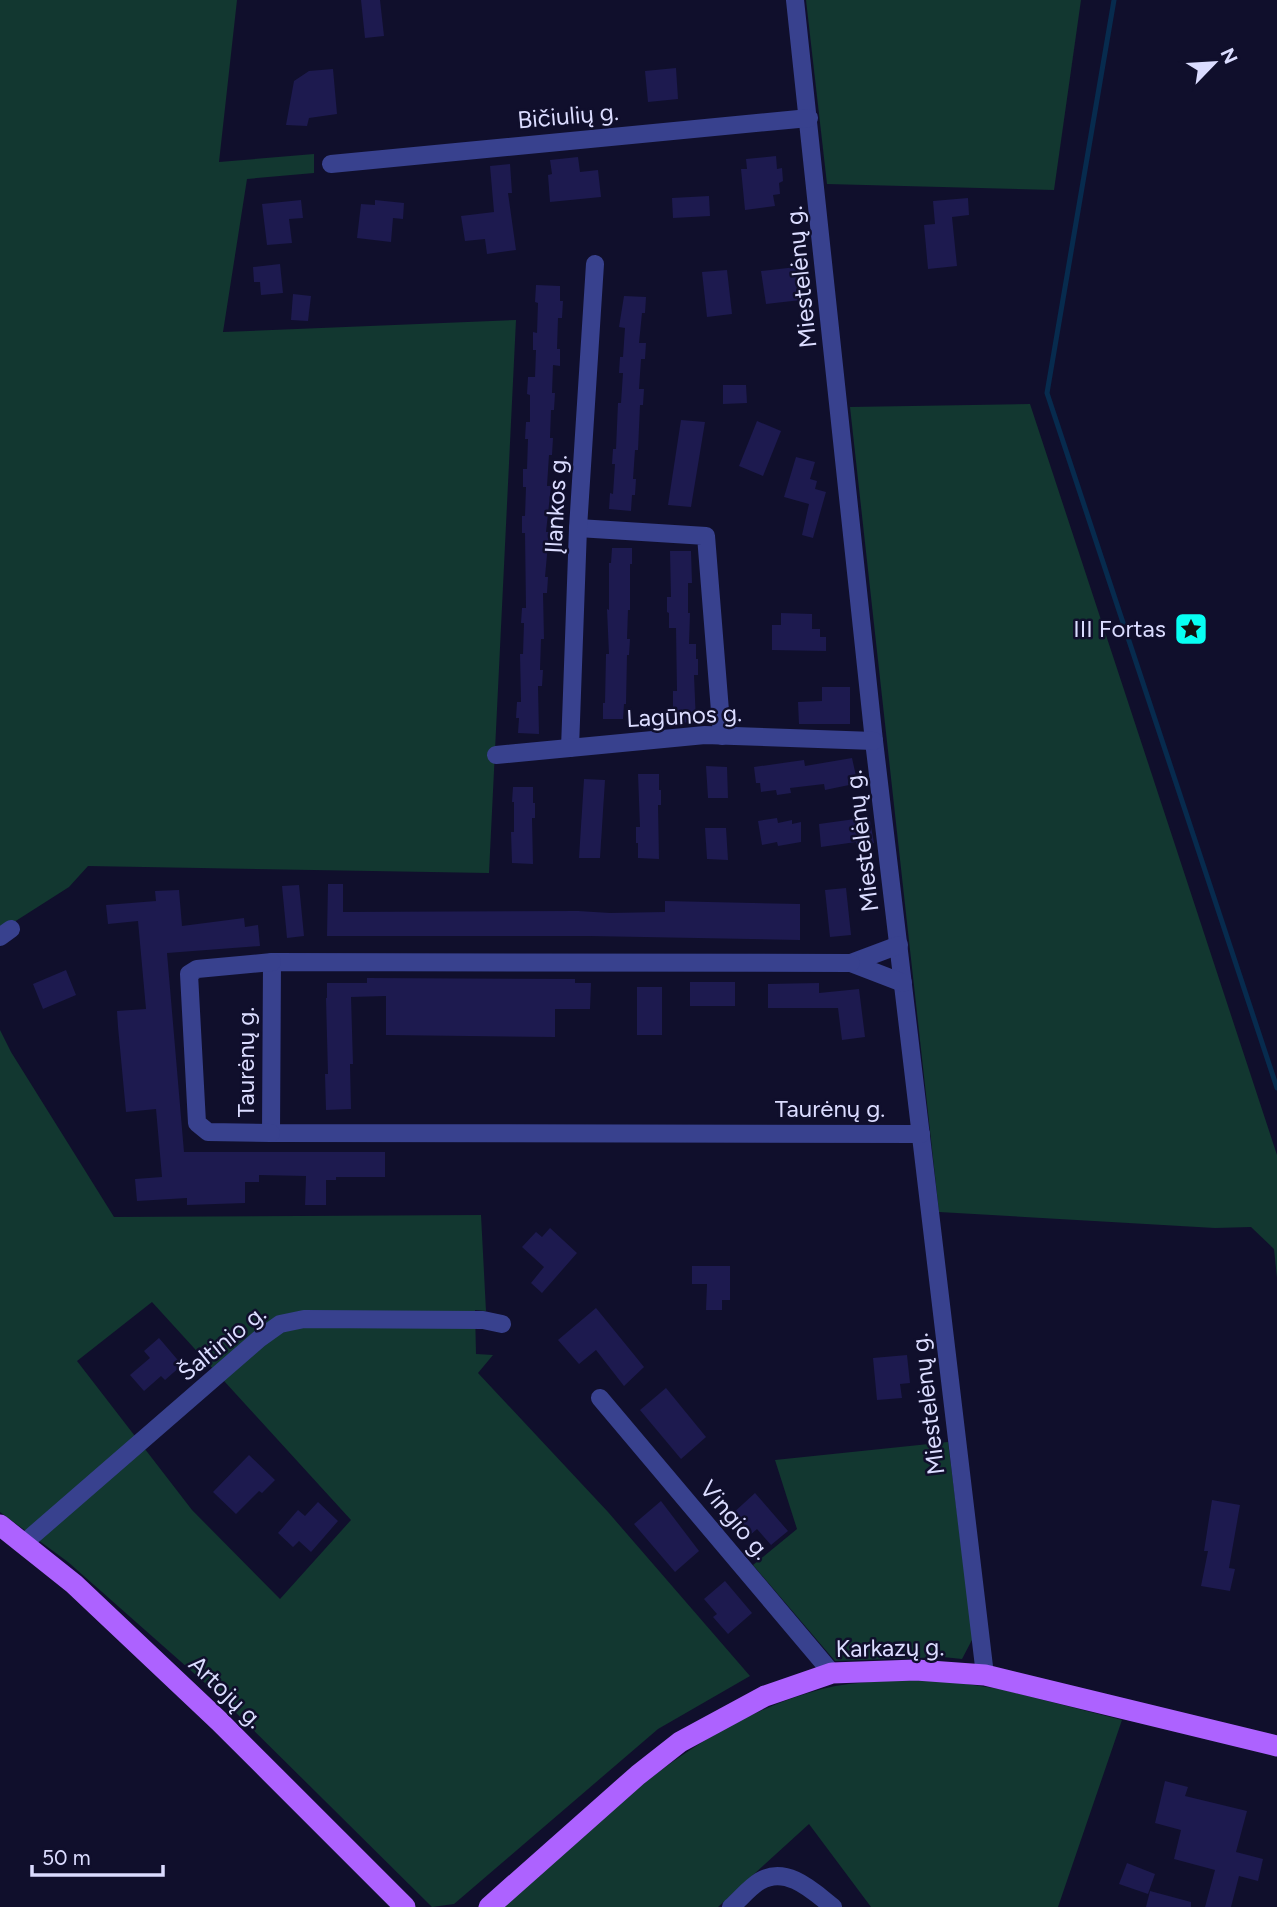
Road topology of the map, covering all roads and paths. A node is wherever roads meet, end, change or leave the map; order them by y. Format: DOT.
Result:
graph roads {
  1 [pos="795,0"];
  2 [pos="809,118"];
  3 [pos="331,164"];
  4 [pos="595,264"];
  5 [pos="578,528"];
  6 [pos="722,736"];
  7 [pos="874,741"];
  8 [pos="570,748"];
  9 [pos="496,755"];
  10 [pos="899,945"];
  11 [pos="272,961"];
  12 [pos="851,963"];
  13 [pos="904,983"];
  14 [pos="271,1133"];
  15 [pos="921,1133"];
  16 [pos="502,1324"];
  17 [pos="600,1398"];
  18 [pos="0,1525"];
  19 [pos="24,1543"];
  20 [pos="832,1673"];
  21 [pos="985,1675"];
  22 [pos="1277,1746"];
  23 [pos="405,1907"];
  24 [pos="489,1907"];
  25 [pos="731,1907"];
  26 [pos="833,1907"];
  1 -- 2 [label="street, Miestelėnų g."];
  2 -- 3 [label="street, Bičiulių g."];
  2 -- 7 [label="street, Miestelėnų g."];
  4 -- 5 [label="street, Įlankos g."];
  5 -- 6 [label="street"];
  5 -- 8 [label="street, Įlankos g."];
  6 -- 7 [label="street, Lagūnos g."];
  6 -- 8 [label="street, Lagūnos g."];
  7 -- 10 [label="street, Miestelėnų g."];
  8 -- 9 [label="street, Lagūnos g."];
  10 -- 12 [label="street"];
  10 -- 13 [label="street, Miestelėnų g."];
  11 -- 12 [label="street"];
  11 -- 14 [label="street, Taurėnų g."];
  11 -- 14 [label="street"];
  12 -- 13 [label="street"];
  13 -- 15 [label="street, Miestelėnų g."];
  14 -- 15 [label="street, Taurėnų g."];
  15 -- 21 [label="street, Miestelėnų g."];
  16 -- 19 [label="street, Šaltinio g."];
  17 -- 20 [label="street, Vingio g."];
  18 -- 19 [label="main road, Artojų g."];
  19 -- 23 [label="main road, Artojų g."];
  20 -- 21 [label="main road, Karkazų g."];
  20 -- 24 [label="main road, Karkazų g."];
  21 -- 22 [label="main road, Karkazų g."];
  25 -- 26 [label="street"];
}
